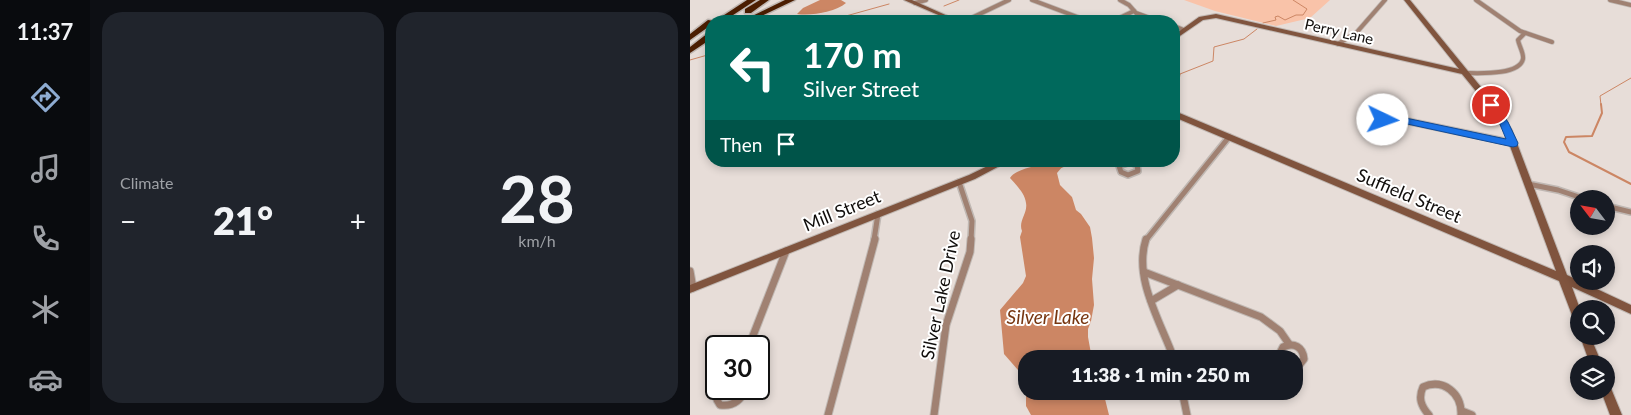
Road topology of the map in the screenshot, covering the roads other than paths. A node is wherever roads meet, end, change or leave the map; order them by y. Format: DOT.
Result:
graph roads {
  1 [pos="737,0"];
  2 [pos="752,0"];
  3 [pos="765,0"];
  4 [pos="791,0"];
  5 [pos="926,0"];
  6 [pos="1009,0"];
  7 [pos="1032,0"];
  8 [pos="1120,0"];
  9 [pos="1131,0"];
  10 [pos="1385,0"];
  11 [pos="1407,0"];
  12 [pos="1476,0"];
  13 [pos="1610,0"];
  14 [pos="911,1"];
  15 [pos="1125,2"];
  16 [pos="1631,5"];
  17 [pos="1134,11"];
  18 [pos="721,15"];
  19 [pos="728,15"];
  20 [pos="741,15"];
  21 [pos="759,15"];
  22 [pos="941,15"];
  23 [pos="978,15"];
  24 [pos="1072,15"];
  25 [pos="1126,15"];
  26 [pos="1144,15"];
  27 [pos="1209,16"];
  28 [pos="705,28"];
  29 [pos="1180,28"];
  30 [pos="1184,30"];
  31 [pos="1180,33"];
  32 [pos="1525,33"];
  33 [pos="690,39"];
  34 [pos="705,40"];
  35 [pos="1552,42"];
  36 [pos="1338,44"];
  37 [pos="705,46"];
  38 [pos="690,50"];
  39 [pos="690,56"];
  40 [pos="1464,72"];
  41 [pos="1180,117"];
  42 [pos="1396,119"];
  43 [pos="1229,137"];
  44 [pos="1513,143"];
  45 [pos="992,167"];
  46 [pos="959,182"];
  47 [pos="1528,184"];
  48 [pos="1570,194"];
  49 [pos="1615,208"];
  50 [pos="1631,212"];
  51 [pos="878,214"];
  52 [pos="786,251"];
  53 [pos="690,271"];
  54 [pos="1144,272"];
  55 [pos="1563,278"];
  56 [pos="1178,285"];
  57 [pos="691,289"];
  58 [pos="1571,300"];
  59 [pos="1152,301"];
  60 [pos="1631,310"];
  61 [pos="753,335"];
  62 [pos="1290,344"];
  63 [pos="1171,350"];
  64 [pos="1281,350"];
  65 [pos="1300,350"];
  66 [pos="717,400"];
  67 [pos="738,400"];
  68 [pos="1184,400"];
  69 [pos="1610,400"];
  70 [pos="1462,413"];
  71 [pos="828,415"];
  72 [pos="934,415"];
  73 [pos="1188,415"];
  74 [pos="1429,415"];
  75 [pos="1472,415"];
  76 [pos="1616,415"];
  1 -- 18 [label="highway"];
  2 -- 19 [label="highway"];
  3 -- 20 [label="highway"];
  4 -- 21 [label="highway"];
  5 -- 14 [label="street"];
  6 -- 23 [label="street"];
  7 -- 24 [label="street"];
  8 -- 15 [label="street"];
  9 -- 15 [label="street"];
  10 -- 36 [label="street"];
  11 -- 40 [label="street"];
  12 -- 32 [label="street"];
  13 -- 16 [label="street"];
  14 -- 22 [label="street"];
  15 -- 17 [label="street"];
  17 -- 25 [label="street"];
  17 -- 26 [label="street"];
  27 -- 30 [label="street"];
  27 -- 36 [label="street, Perry Lane"];
  28 -- 33 [label="highway"];
  29 -- 30 [label="street"];
  30 -- 31 [label="street"];
  32 -- 35 [label="street"];
  32 -- 40 [label="street"];
  34 -- 38 [label="highway"];
  36 -- 40 [label="street, Perry Lane"];
  37 -- 39 [label="highway"];
  40 -- 44 [label="street"];
  41 -- 43 [label="street, Suffield Street"];
  42 -- 44 [label="street"];
  43 -- 54 [label="street"];
  43 -- 55 [label="street, Suffield Street"];
  44 -- 47 [label="street"];
  45 -- 46 [label="street, Mill Street"];
  46 -- 51 [label="street, Mill Street"];
  46 -- 72 [label="street, Silver Lake Drive"];
  47 -- 48 [label="street"];
  47 -- 55 [label="street"];
  49 -- 50 [label="street"];
  51 -- 52 [label="street, Mill Street"];
  51 -- 71 [label="street"];
  52 -- 57 [label="street, Mill Street"];
  52 -- 61 [label="street"];
  53 -- 57 [label="street"];
  54 -- 56 [label="street"];
  54 -- 59 [label="street"];
  55 -- 58 [label="street"];
  55 -- 60 [label="street, Suffield Street"];
  56 -- 59 [label="street"];
  56 -- 62 [label="street"];
  59 -- 63 [label="street"];
  62 -- 64 [label="street"];
  62 -- 65 [label="street"];
  66 -- 67 [label="street"];
  68 -- 73 [label="street"];
  69 -- 76 [label="street"];
  70 -- 74 [label="street"];
  70 -- 75 [label="street"];
}
